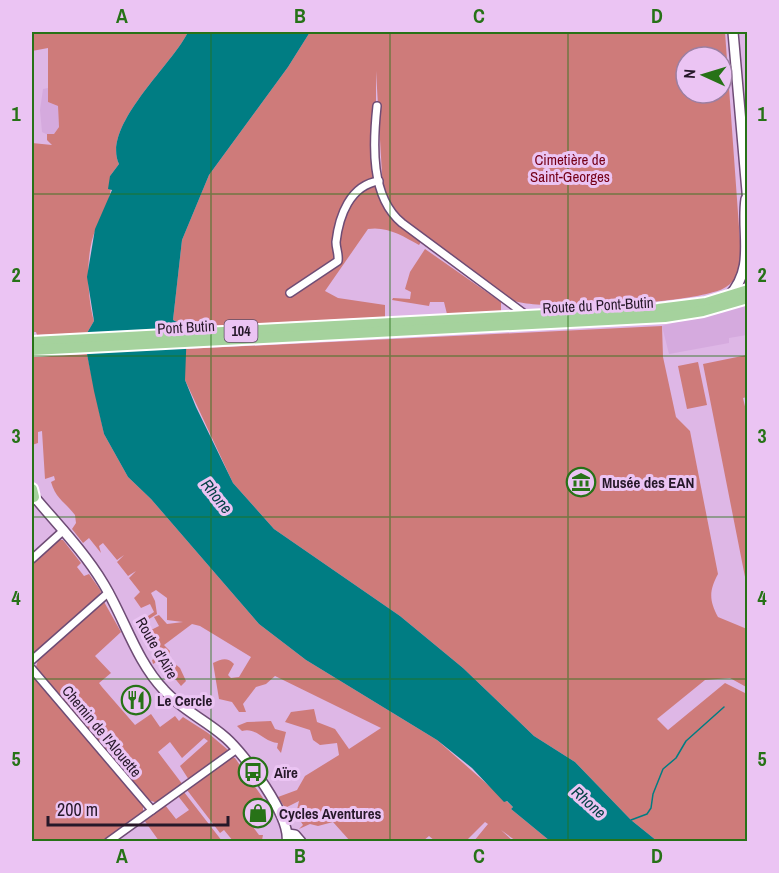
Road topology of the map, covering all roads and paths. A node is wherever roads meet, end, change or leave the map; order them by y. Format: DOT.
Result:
graph roads {
  1 [pos="733,32"];
  2 [pos="377,106"];
  3 [pos="379,181"];
  4 [pos="747,201"];
  5 [pos="290,293"];
  6 [pos="747,295"];
  7 [pos="729,296"];
  8 [pos="506,300"];
  9 [pos="526,316"];
  10 [pos="500,317"];
  11 [pos="448,324"];
  12 [pos="33,346"];
  13 [pos="32,493"];
  14 [pos="64,530"];
  15 [pos="32,559"];
  16 [pos="109,592"];
  17 [pos="32,660"];
  18 [pos="32,669"];
  19 [pos="237,749"];
  20 [pos="152,810"];
  21 [pos="288,838"];
  22 [pos="108,842"];
  23 [pos="301,842"];
  1 -- 4 [label="street"];
  2 -- 3 [label="street, Route du Pont-Butin"];
  3 -- 5 [label="street"];
  3 -- 8 [label="street, Route du Pont-Butin"];
  4 -- 7 [label="street"];
  6 -- 7 [label="main road, Route du Pont-Butin / 104"];
  6 -- 11 [label="main road, Route du Pont-Butin / 104"];
  7 -- 9 [label="main road, Route du Pont-Butin / 104"];
  8 -- 9 [label="street, Route du Pont-Butin"];
  8 -- 10 [label="street"];
  9 -- 10 [label="main road, Route du Pont-Butin / 104"];
  10 -- 11 [label="main road, Route du Pont-Butin / 104"];
  11 -- 12 [label="main road, Pont Butin / 104"];
  13 -- 14 [label="street, Route d'Aïre"];
  14 -- 15 [label="street"];
  14 -- 16 [label="street, Route d'Aïre"];
  16 -- 17 [label="street"];
  16 -- 19 [label="street, Route d'Aïre"];
  18 -- 20 [label="street, Chemin de l'Alouette"];
  19 -- 20 [label="street"];
  19 -- 21 [label="street, Route d'Aïre"];
  20 -- 22 [label="street"];
  21 -- 23 [label="street"];
}
